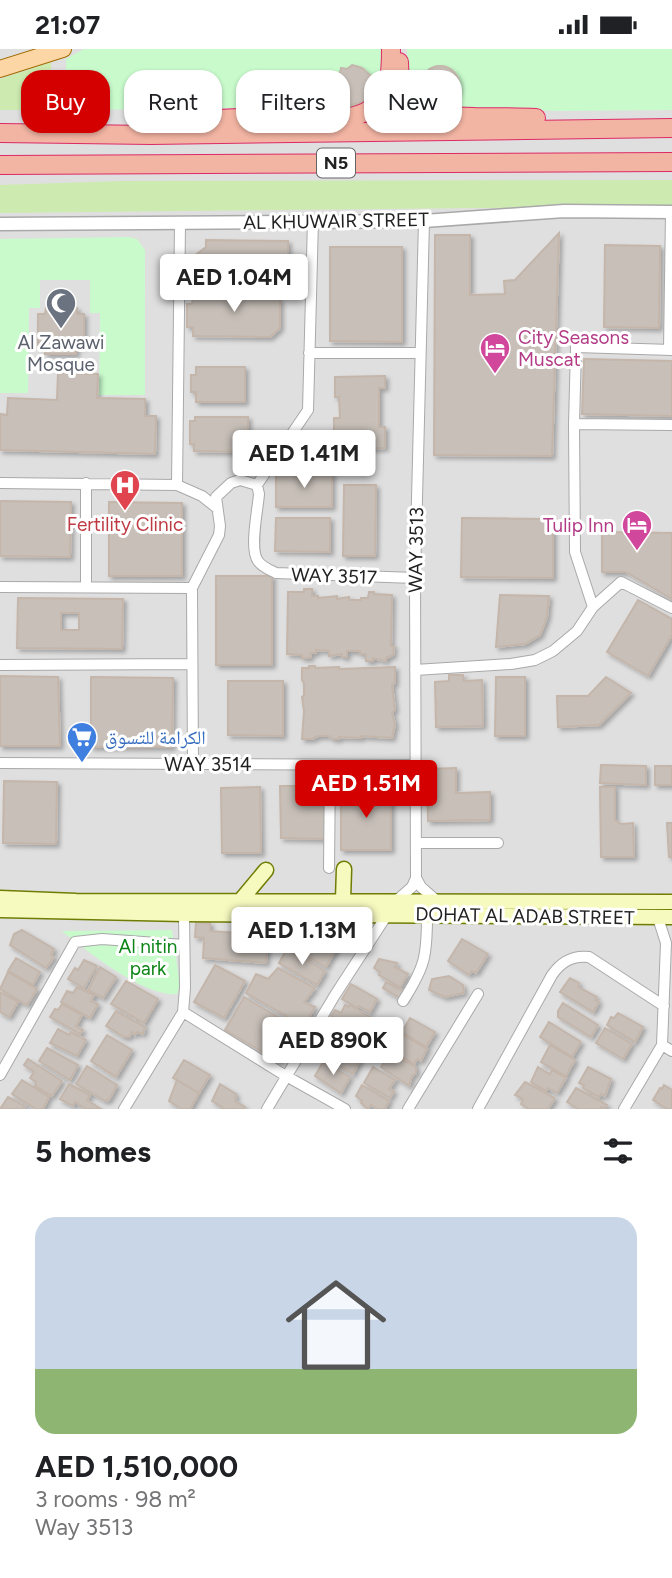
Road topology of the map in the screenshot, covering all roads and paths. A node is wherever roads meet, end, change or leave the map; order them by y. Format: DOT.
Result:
graph roads {
  1 [pos="63,49"];
  2 [pos="391,49"];
  3 [pos="399,49"];
  4 [pos="0,69"];
  5 [pos="672,128"];
  6 [pos="576,129"];
  7 [pos="0,133"];
  8 [pos="150,135"];
  9 [pos="672,162"];
  10 [pos="0,165"];
  11 [pos="75,165"];
  12 [pos="0,170"];
  13 [pos="671,212"];
  14 [pos="313,221"];
  15 [pos="424,221"];
  16 [pos="180,224"];
  17 [pos="0,225"];
  18 [pos="671,350"];
  19 [pos="309,353"];
  20 [pos="420,353"];
  21 [pos="574,424"];
  22 [pos="672,425"];
  23 [pos="0,483"];
  24 [pos="86,483"];
  25 [pos="177,485"];
  26 [pos="257,485"];
  27 [pos="213,502"];
  28 [pos="415,578"];
  29 [pos="0,587"];
  30 [pos="86,587"];
  31 [pos="192,588"];
  32 [pos="593,607"];
  33 [pos="672,608"];
  34 [pos="192,664"];
  35 [pos="0,665"];
  36 [pos="415,670"];
  37 [pos="0,763"];
  38 [pos="193,764"];
  39 [pos="330,765"];
  40 [pos="416,765"];
  41 [pos="417,843"];
  42 [pos="498,843"];
  43 [pos="337,868"];
  44 [pos="266,870"];
  45 [pos="416,878"];
  46 [pos="0,898"];
  47 [pos="241,900"];
  48 [pos="343,900"];
  49 [pos="396,901"];
  50 [pos="437,901"];
  51 [pos="672,902"];
  52 [pos="0,910"];
  53 [pos="184,914"];
  54 [pos="387,915"];
  55 [pos="427,916"];
  56 [pos="665,918"];
  57 [pos="184,944"];
  58 [pos="478,994"];
  59 [pos="403,1001"];
  60 [pos="664,1006"];
  61 [pos="183,1012"];
  62 [pos="662,1045"];
  63 [pos="672,1051"];
  64 [pos="0,1075"];
  65 [pos="286,1076"];
  66 [pos="124,1109"];
  67 [pos="267,1109"];
  68 [pos="345,1109"];
  69 [pos="408,1109"];
  70 [pos="478,1109"];
  71 [pos="624,1109"];
  1 -- 4 [label="main road"];
  2 -- 8 [label="highway"];
  3 -- 6 [label="highway"];
  5 -- 6 [label="highway, N5"];
  6 -- 8 [label="highway, N5"];
  7 -- 8 [label="highway, N5"];
  9 -- 11 [label="highway, N5"];
  10 -- 11 [label="highway, N5"];
  11 -- 12 [label="highway"];
  13 -- 15 [label="street, AL KHUWAIR STREET"];
  13 -- 18 [label="street"];
  14 -- 15 [label="street, AL KHUWAIR STREET"];
  14 -- 16 [label="street, AL KHUWAIR STREET"];
  14 -- 19 [label="street"];
  15 -- 20 [label="street, WAY 3513"];
  16 -- 17 [label="street, AL KHUWAIR STREET"];
  16 -- 25 [label="street"];
  18 -- 21 [label="street"];
  19 -- 20 [label="street"];
  19 -- 26 [label="street"];
  20 -- 28 [label="street, WAY 3513"];
  21 -- 22 [label="street"];
  21 -- 32 [label="street"];
  23 -- 24 [label="street"];
  24 -- 25 [label="street"];
  24 -- 30 [label="street"];
  25 -- 27 [label="street"];
  26 -- 27 [label="street"];
  26 -- 28 [label="street, WAY 3517"];
  27 -- 31 [label="street"];
  28 -- 36 [label="street, WAY 3513"];
  29 -- 30 [label="street"];
  30 -- 31 [label="street"];
  31 -- 34 [label="street"];
  32 -- 33 [label="street"];
  32 -- 36 [label="street"];
  34 -- 35 [label="street"];
  34 -- 38 [label="street"];
  36 -- 40 [label="street, WAY 3513"];
  37 -- 38 [label="street, WAY 3514"];
  38 -- 39 [label="street, WAY 3514"];
  39 -- 40 [label="street, WAY 3514"];
  39 -- 43 [label="street"];
  40 -- 41 [label="street, WAY 3513"];
  41 -- 42 [label="street"];
  41 -- 45 [label="street, WAY 3513"];
  43 -- 48 [label="main road"];
  44 -- 47 [label="main road"];
  45 -- 49 [label="street"];
  45 -- 50 [label="street"];
  46 -- 47 [label="main road, DOHAT AL ADAB STREET"];
  47 -- 48 [label="main road, DOHAT AL ADAB STREET"];
  48 -- 49 [label="main road, DOHAT AL ADAB STREET"];
  49 -- 50 [label="main road, DOHAT AL ADAB STREET"];
  50 -- 51 [label="main road, DOHAT AL ADAB STREET"];
  52 -- 53 [label="main road, DOHAT AL ADAB STREET"];
  53 -- 54 [label="main road, DOHAT AL ADAB STREET"];
  53 -- 57 [label="street"];
  54 -- 55 [label="main road, DOHAT AL ADAB STREET"];
  54 -- 65 [label="street"];
  55 -- 56 [label="main road, DOHAT AL ADAB STREET"];
  55 -- 59 [label="street"];
  56 -- 60 [label="street"];
  57 -- 61 [label="street"];
  57 -- 64 [label="street"];
  58 -- 69 [label="street"];
  60 -- 62 [label="street"];
  60 -- 70 [label="street"];
  61 -- 65 [label="street"];
  61 -- 66 [label="street"];
  62 -- 63 [label="street"];
  62 -- 71 [label="street"];
  65 -- 67 [label="street"];
  65 -- 68 [label="street"];
}
